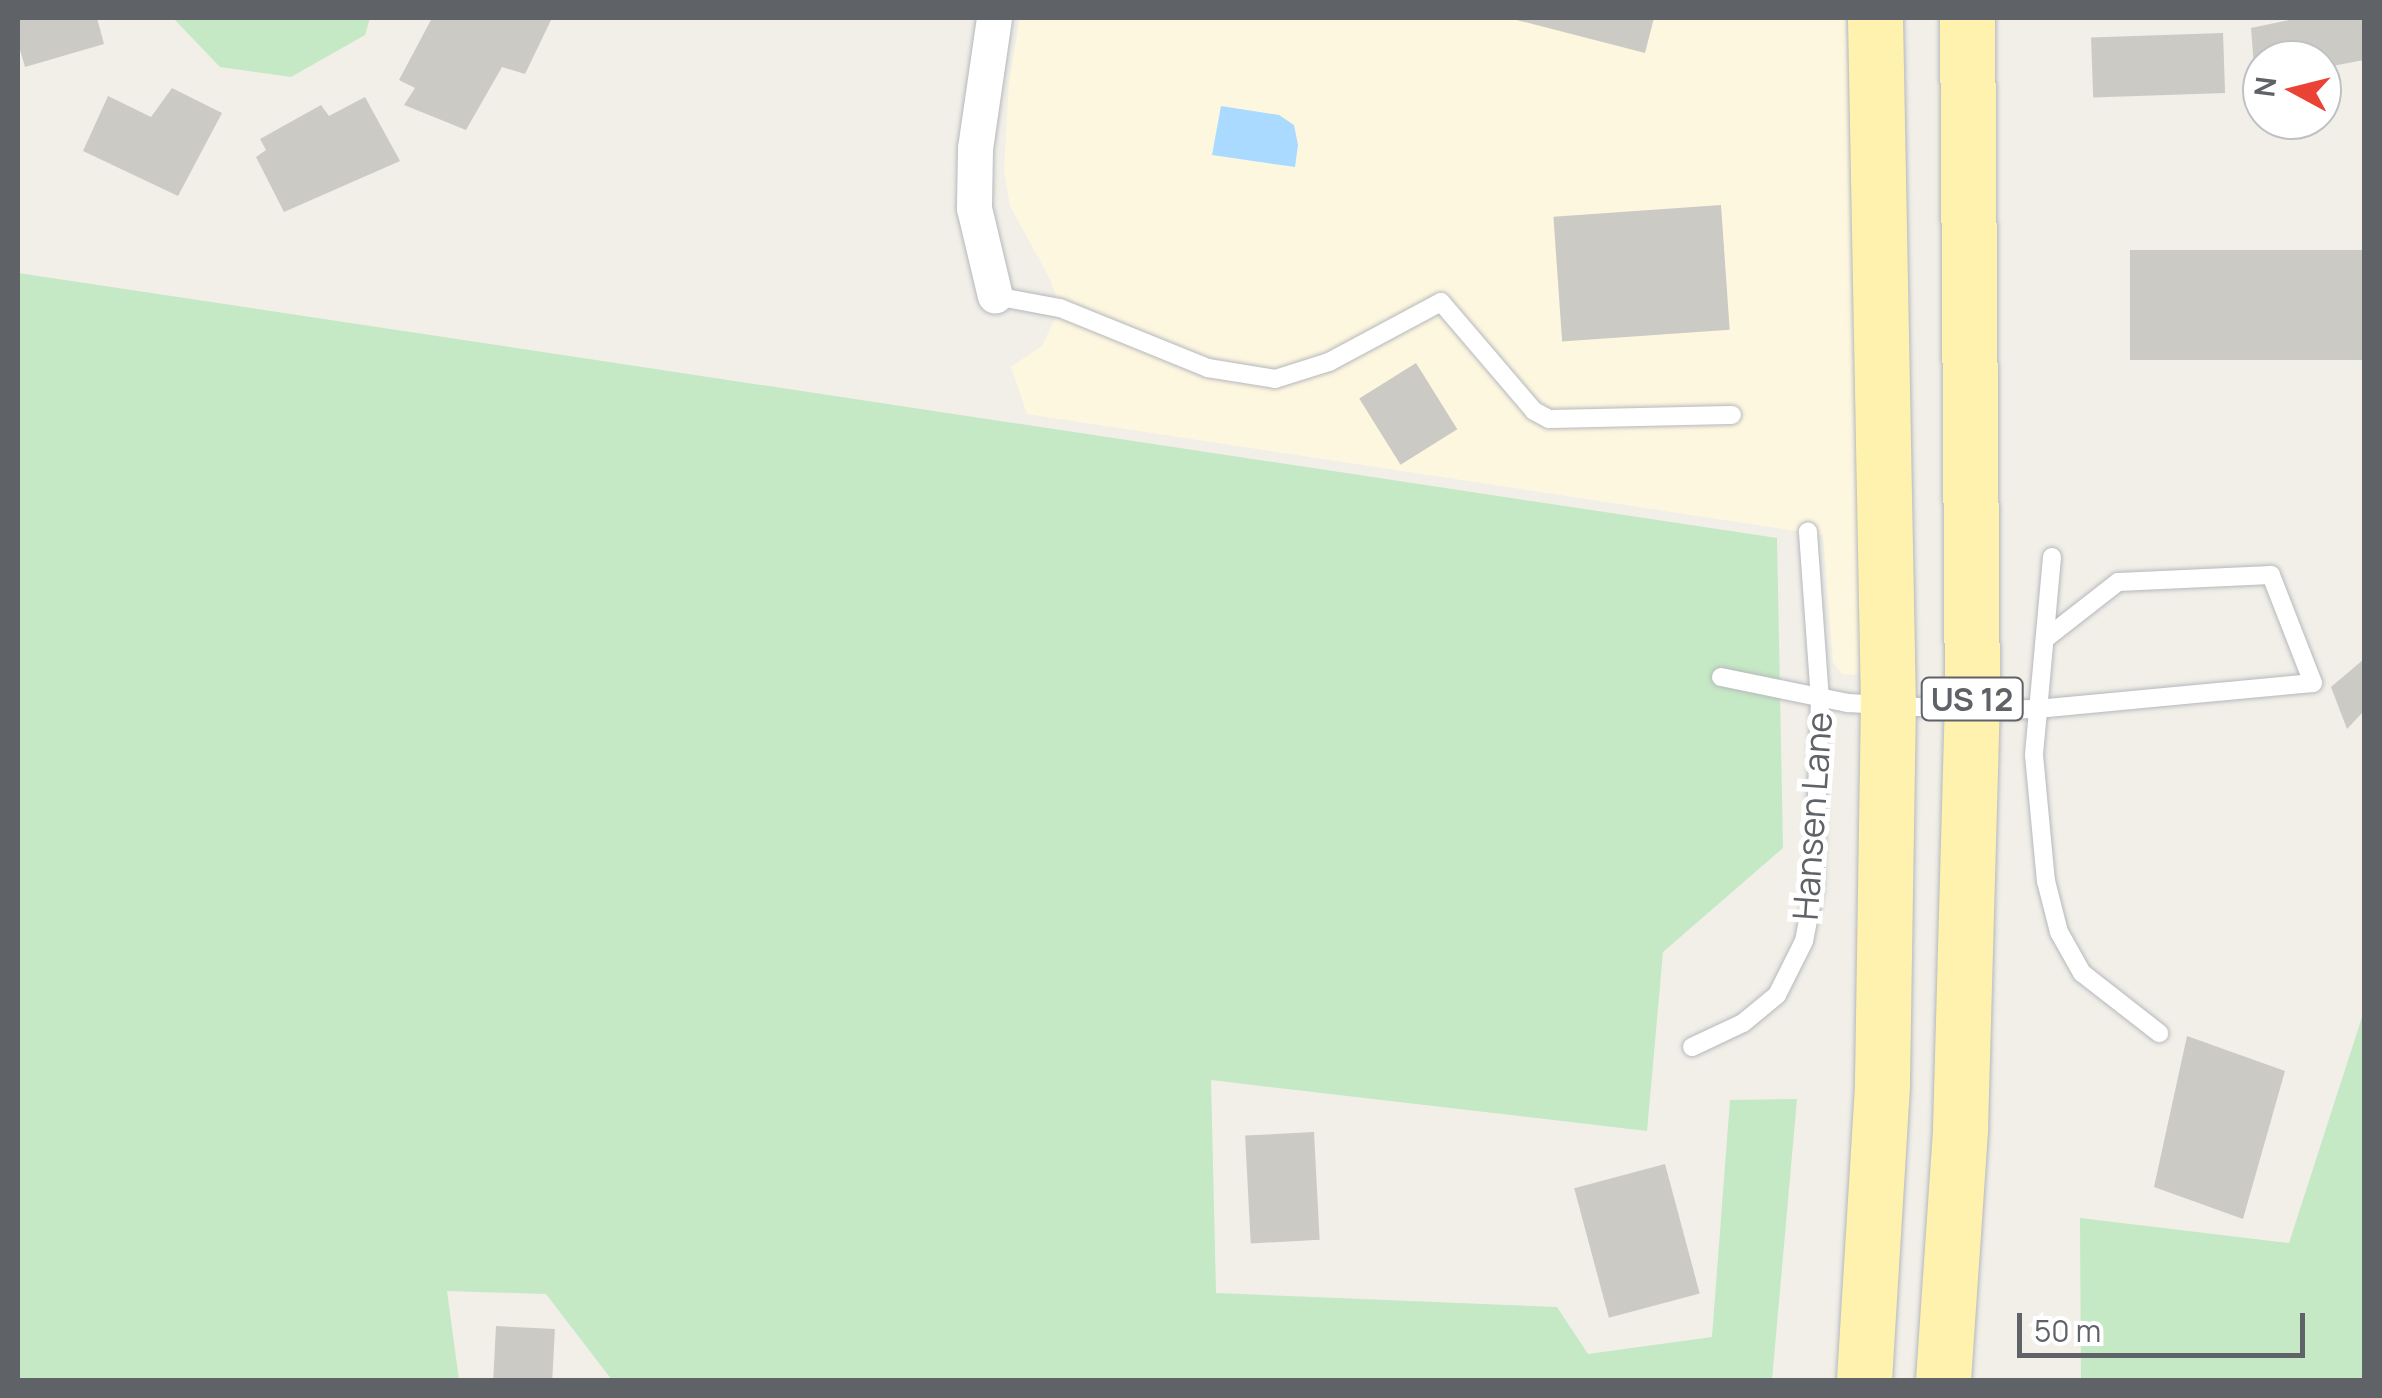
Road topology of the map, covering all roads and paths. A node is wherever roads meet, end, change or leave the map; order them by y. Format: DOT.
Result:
graph roads {
  1 [pos="994,18"];
  2 [pos="1875,18"];
  3 [pos="1964,32"];
  4 [pos="995,296"];
  5 [pos="1732,415"];
  6 [pos="1808,530"];
  7 [pos="2052,557"];
  8 [pos="2045,639"];
  9 [pos="1720,677"];
  10 [pos="1820,700"];
  11 [pos="1888,707"];
  12 [pos="2037,709"];
  13 [pos="1972,710"];
  14 [pos="2158,1032"];
  15 [pos="1692,1047"];
  16 [pos="1864,1380"];
  17 [pos="1943,1380"];
  1 -- 4 [label="street"];
  2 -- 11 [label="main road, US 12"];
  3 -- 13 [label="main road, US 12"];
  4 -- 5 [label="lane"];
  6 -- 10 [label="lane, Hansen Lane"];
  7 -- 8 [label="lane"];
  8 -- 12 [label="lane"];
  8 -- 12 [label="lane"];
  9 -- 10 [label="lane"];
  10 -- 11 [label="lane"];
  10 -- 15 [label="lane, Hansen Lane"];
  11 -- 13 [label="lane"];
  11 -- 16 [label="main road, US 12"];
  12 -- 13 [label="lane"];
  12 -- 14 [label="lane"];
  13 -- 17 [label="main road, US 12"];
}
